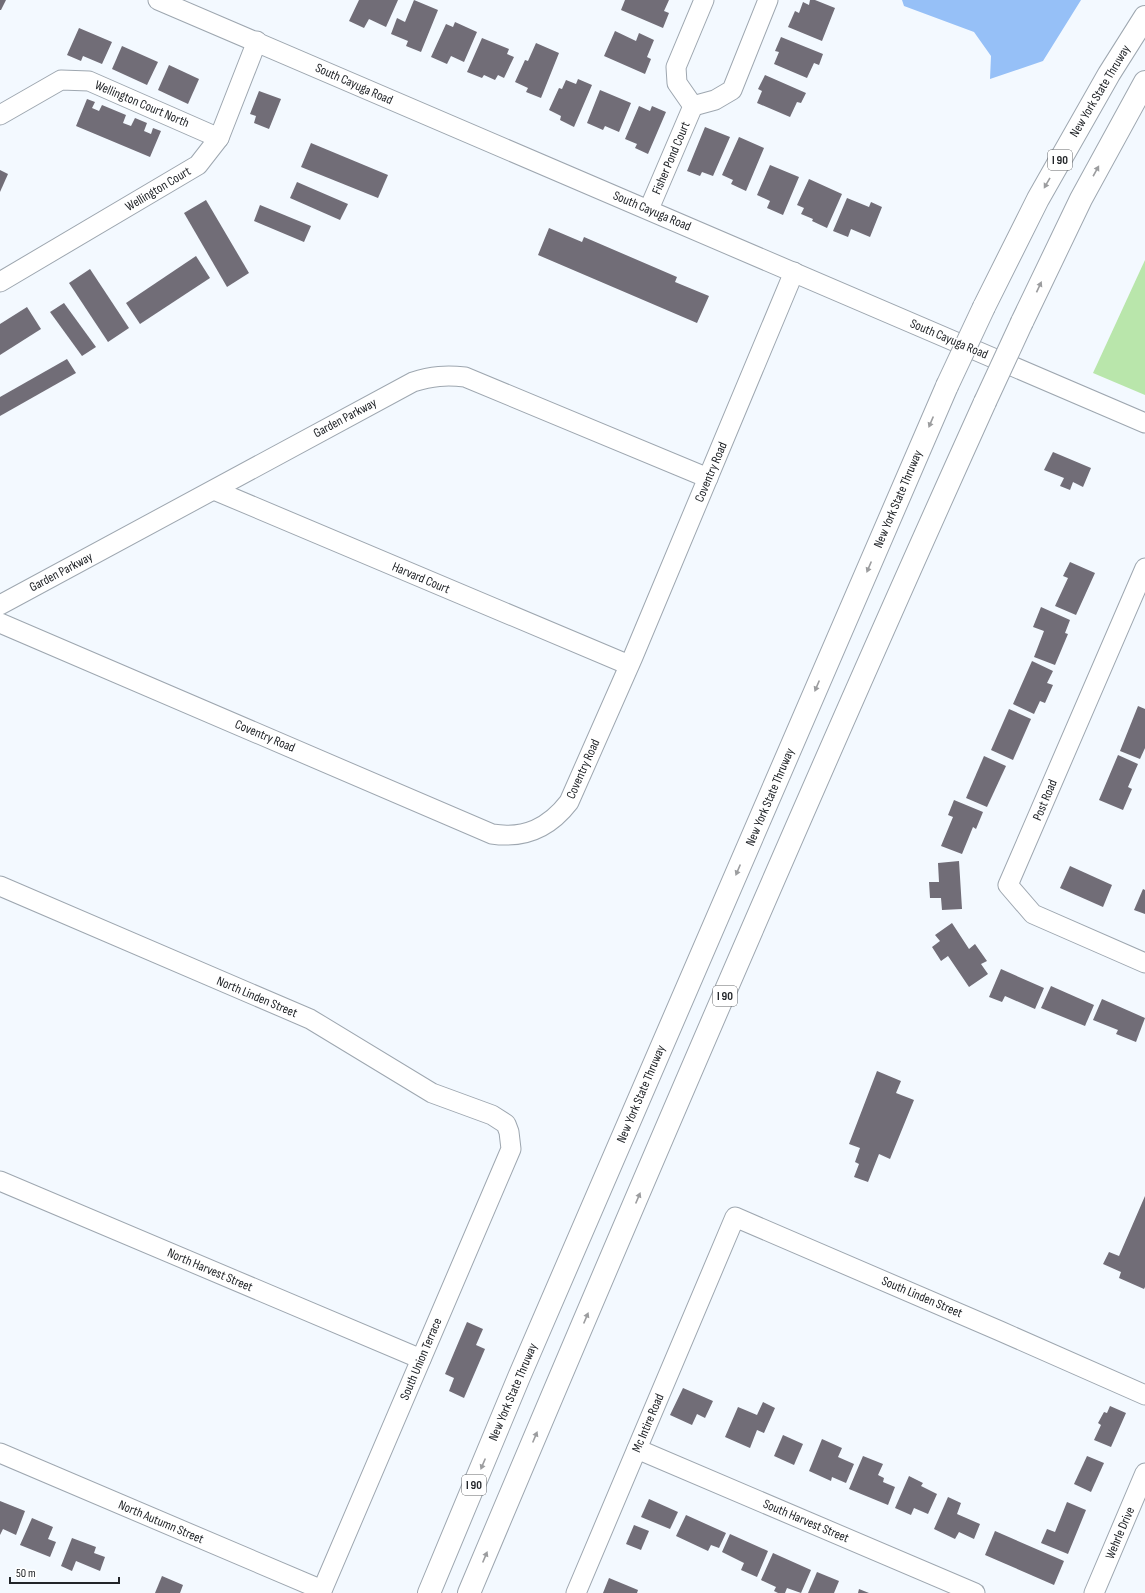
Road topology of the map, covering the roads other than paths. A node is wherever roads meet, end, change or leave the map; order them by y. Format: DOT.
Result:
graph roads {
  1 [pos="158,0"];
  2 [pos="704,0"];
  3 [pos="768,0"];
  4 [pos="1145,17"];
  5 [pos="257,42"];
  6 [pos="1145,82"];
  7 [pos="692,106"];
  8 [pos="0,115"];
  9 [pos="219,138"];
  10 [pos="649,209"];
  11 [pos="794,272"];
  12 [pos="0,282"];
  13 [pos="1145,423"];
  14 [pos="708,478"];
  15 [pos="214,490"];
  16 [pos="1145,568"];
  17 [pos="0,605"];
  18 [pos="0,623"];
  19 [pos="629,665"];
  20 [pos="0,886"];
  21 [pos="1145,963"];
  22 [pos="506,1124"];
  23 [pos="0,1181"];
  24 [pos="719,1254"];
  25 [pos="421,1359"];
  26 [pos="1145,1395"];
  27 [pos="637,1449"];
  28 [pos="0,1453"];
  29 [pos="1145,1473"];
  30 [pos="321,1592"];
  31 [pos="429,1593"];
  32 [pos="470,1593"];
  33 [pos="576,1593"];
  34 [pos="975,1593"];
  35 [pos="1094,1593"];
  1 -- 5 [label="street, South Cayuga Road"];
  2 -- 7 [label="street, Fisher Pond Court"];
  3 -- 7 [label="street, Fisher Pond Court"];
  4 -- 31 [label="highway, New York State Thruway / I 90, one-way, bridge"];
  5 -- 9 [label="street, Wellington Court"];
  5 -- 10 [label="street, South Cayuga Road"];
  32 -- 6 [label="highway, I 90, one-way, bridge"];
  7 -- 10 [label="street, Fisher Pond Court"];
  8 -- 9 [label="street, Wellington Court North"];
  9 -- 12 [label="street, Wellington Court"];
  10 -- 11 [label="street, South Cayuga Road"];
  11 -- 13 [label="street, South Cayuga Road"];
  11 -- 14 [label="street, Coventry Road"];
  14 -- 15 [label="street, Garden Parkway"];
  14 -- 19 [label="street, Coventry Road"];
  15 -- 17 [label="street, Garden Parkway"];
  15 -- 19 [label="street, Harvard Court"];
  16 -- 21 [label="street, Post Road"];
  18 -- 19 [label="street, Coventry Road"];
  20 -- 22 [label="street, North Linden Street"];
  22 -- 25 [label="street, South Union Terrace"];
  23 -- 25 [label="street, North Harvest Street"];
  24 -- 26 [label="street, South Linden Street"];
  24 -- 27 [label="street, Mc Intire Road"];
  25 -- 30 [label="street, South Union Terrace"];
  27 -- 33 [label="street, Mc Intire Road"];
  27 -- 34 [label="street, South Harvest Street"];
  28 -- 30 [label="street, North Autumn Street"];
  29 -- 35 [label="street, Wehrle Drive"];
}
